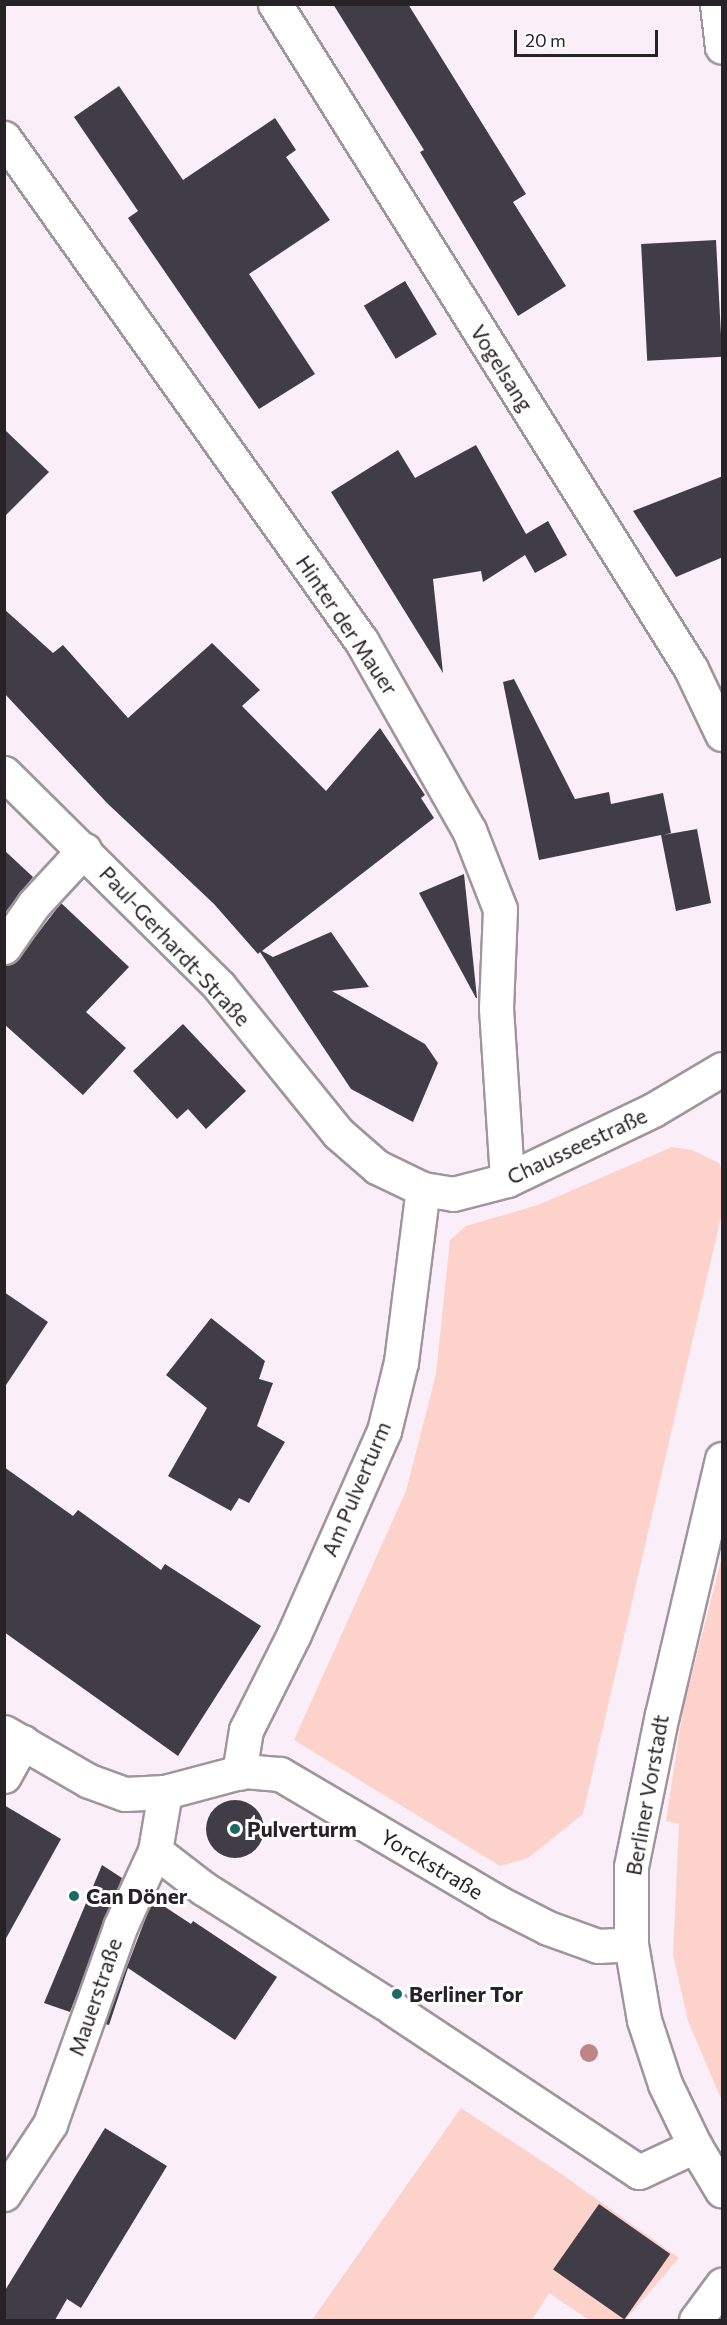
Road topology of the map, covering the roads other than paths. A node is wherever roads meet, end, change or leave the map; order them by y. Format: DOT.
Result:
graph roads {
  1 [pos="275,4"];
  2 [pos="717,4"];
  3 [pos="723,47"];
  4 [pos="4,138"];
  5 [pos="723,734"];
  6 [pos="4,774"];
  7 [pos="84,850"];
  8 [pos="4,947"];
  9 [pos="723,1069"];
  10 [pos="507,1180"];
  11 [pos="423,1189"];
  12 [pos="723,1459"];
  13 [pos="14,1737"];
  14 [pos="239,1773"];
  15 [pos="4,1776"];
  16 [pos="165,1792"];
  17 [pos="155,1851"];
  18 [pos="632,1944"];
  19 [pos="695,2146"];
  20 [pos="723,2191"];
  21 [pos="4,2194"];
  22 [pos="723,2284"];
  23 [pos="696,2320"];
  1 -- 5 [label="street, Vogelsang"];
  2 -- 3 [label="street"];
  4 -- 10 [label="street, Hinter der Mauer"];
  6 -- 7 [label="street, Paul-Gerhardt-Straße"];
  7 -- 8 [label="street"];
  7 -- 11 [label="street, Paul-Gerhardt-Straße"];
  9 -- 10 [label="street, Chausseestraße"];
  10 -- 11 [label="street, Chausseestraße"];
  11 -- 14 [label="street, Am Pulverturm"];
  12 -- 18 [label="street, Berliner Vorstadt"];
  13 -- 15 [label="street"];
  13 -- 16 [label="street, Yorckstraße"];
  14 -- 16 [label="street, Yorckstraße"];
  14 -- 18 [label="street, Yorckstraße"];
  16 -- 17 [label="street, Mauerstraße"];
  17 -- 19 [label="street"];
  17 -- 21 [label="street, Mauerstraße"];
  18 -- 19 [label="street, Berliner Vorstadt"];
  19 -- 20 [label="street, Berliner Vorstadt"];
  22 -- 23 [label="street"];
}
